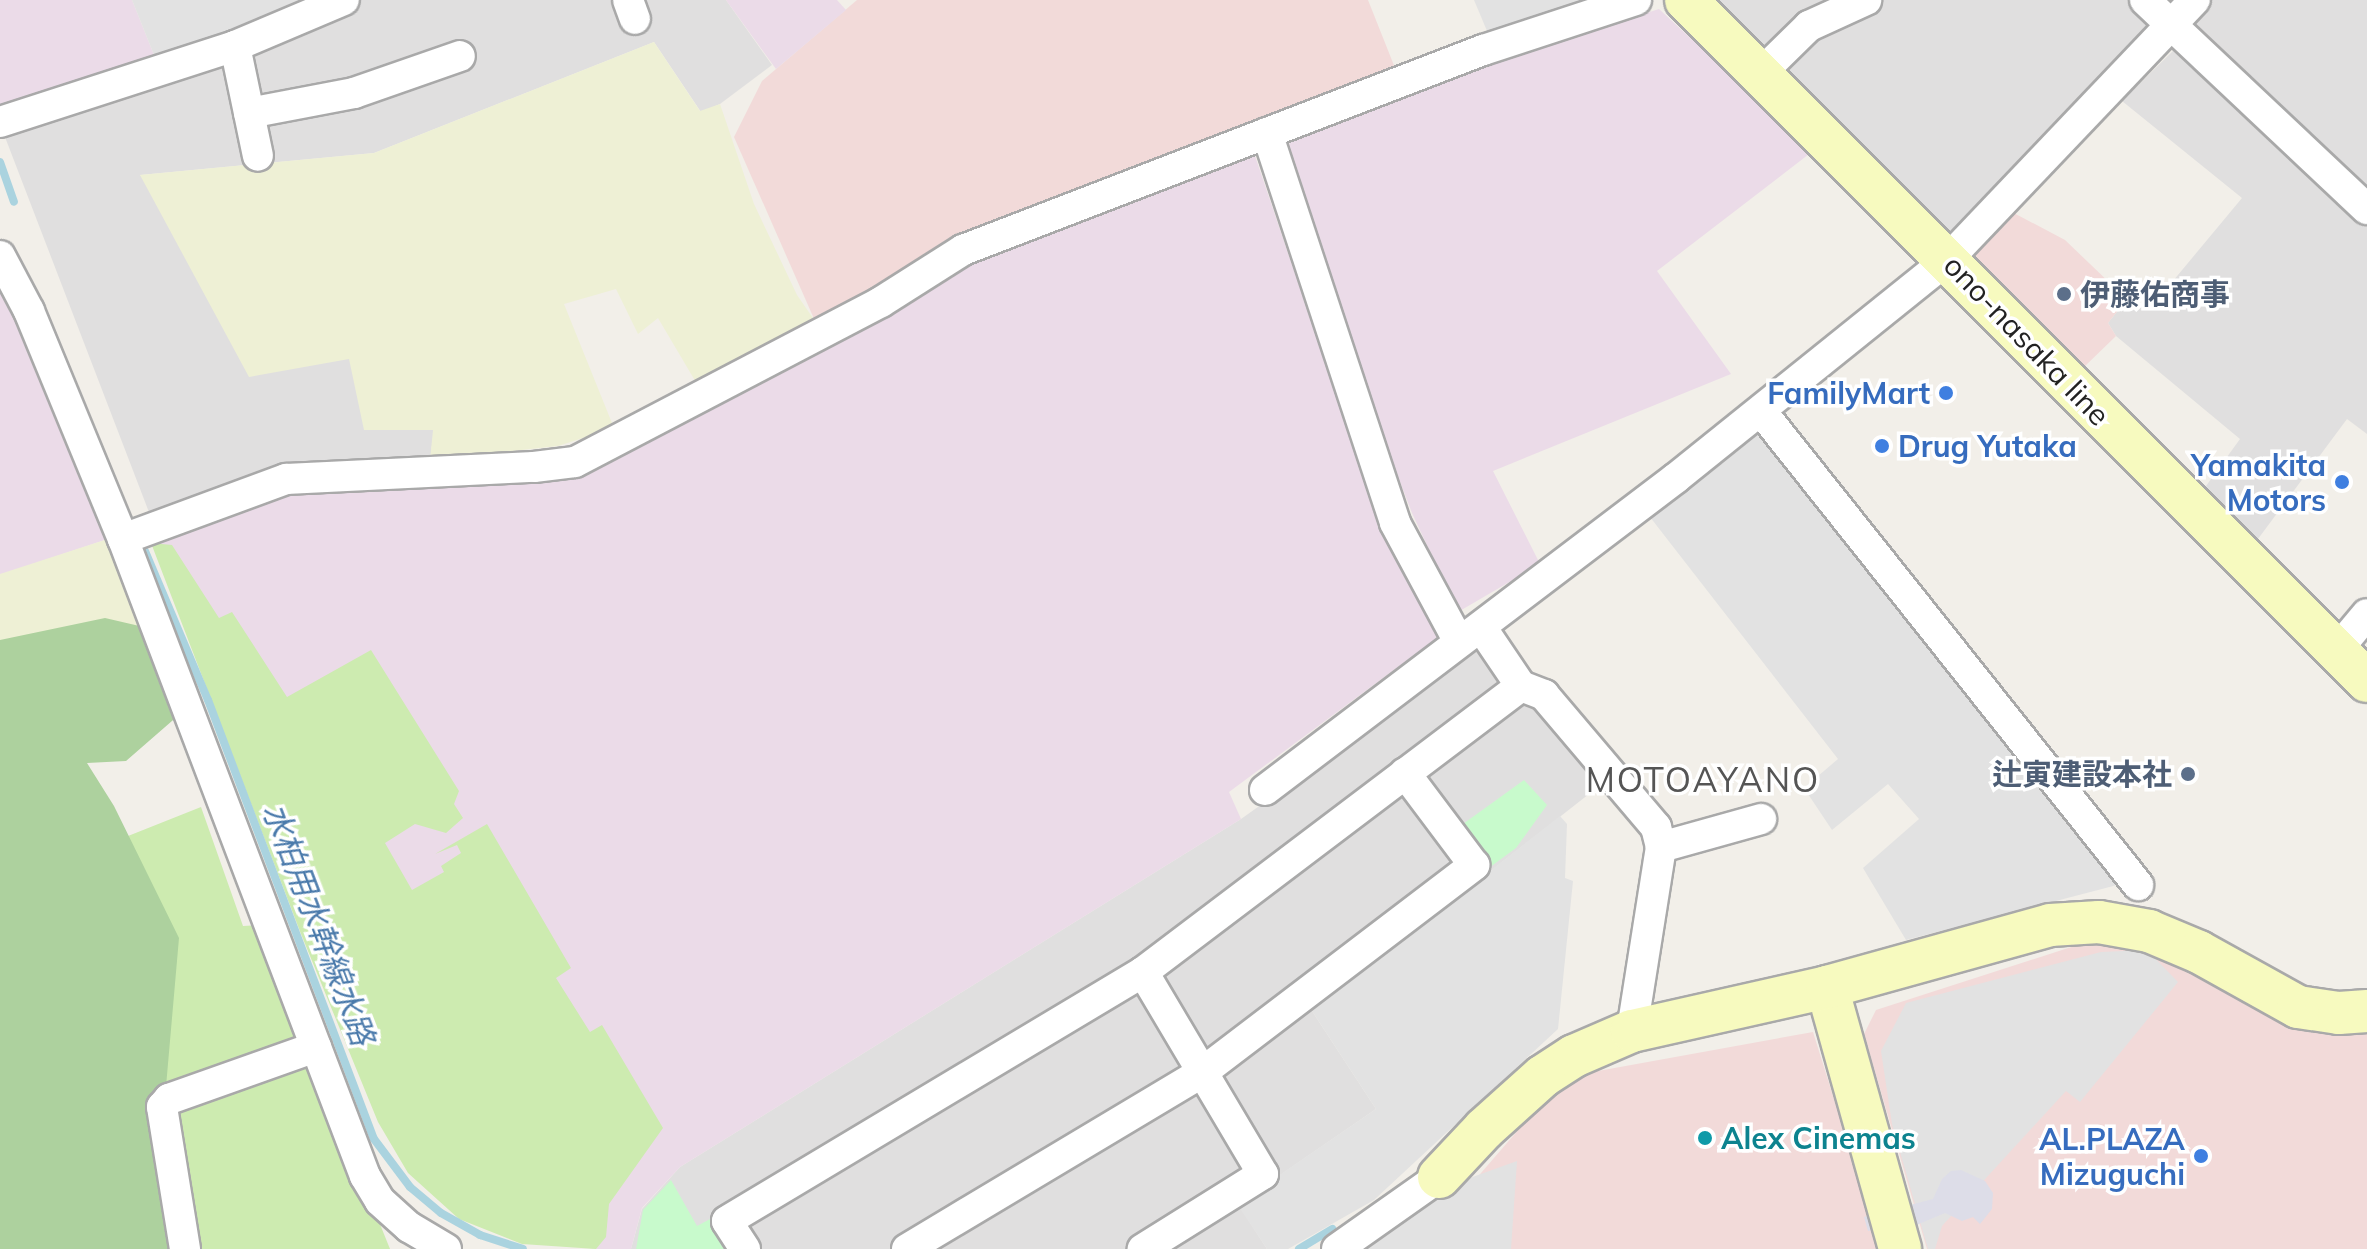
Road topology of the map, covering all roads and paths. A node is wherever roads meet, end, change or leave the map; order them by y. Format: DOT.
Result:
graph roads {
  1 [pos="344,0"];
  2 [pos="1636,0"];
  3 [pos="1686,0"];
  4 [pos="1866,0"];
  5 [pos="2145,0"];
  6 [pos="2195,0"];
  7 [pos="2170,26"];
  8 [pos="235,46"];
  9 [pos="460,56"];
  10 [pos="1761,73"];
  11 [pos="249,113"];
  12 [pos="0,122"];
  13 [pos="1267,133"];
  14 [pos="258,156"];
  15 [pos="2367,209"];
  16 [pos="0,256"];
  17 [pos="1948,259"];
  18 [pos="1761,411"];
  19 [pos="123,539"];
  20 [pos="2367,614"];
  21 [pos="1470,634"];
  22 [pos="2336,651"];
  23 [pos="2367,681"];
  24 [pos="1521,686"];
  25 [pos="1405,773"];
  26 [pos="1265,790"];
  27 [pos="1761,819"];
  28 [pos="1661,847"];
  29 [pos="2138,885"];
  30 [pos="1143,972"];
  31 [pos="1827,987"];
  32 [pos="2367,1011"];
  33 [pos="1632,1031"];
  34 [pos="316,1047"];
  35 [pos="1204,1071"];
  36 [pos="1439,1177"];
  37 [pos="185,1249"];
  38 [pos="446,1249"];
  39 [pos="745,1249"];
  40 [pos="907,1249"];
  41 [pos="1143,1249"];
  42 [pos="1337,1249"];
  43 [pos="1900,1249"];
  1 -- 8 [label="street"];
  2 -- 13 [label="street"];
  3 -- 10 [label="street, ono-nasaka line"];
  4 -- 10 [label="street"];
  5 -- 7 [label="street"];
  6 -- 7 [label="street"];
  7 -- 15 [label="street"];
  7 -- 17 [label="street"];
  8 -- 11 [label="street"];
  8 -- 12 [label="street"];
  9 -- 11 [label="street"];
  10 -- 17 [label="street, ono-nasaka line"];
  11 -- 14 [label="street"];
  13 -- 19 [label="street"];
  13 -- 21 [label="street"];
  16 -- 19 [label="street"];
  17 -- 18 [label="street"];
  17 -- 22 [label="street, ono-nasaka line"];
  18 -- 21 [label="street"];
  18 -- 29 [label="street"];
  19 -- 34 [label="street"];
  20 -- 22 [label="street"];
  21 -- 24 [label="street"];
  21 -- 26 [label="street"];
  22 -- 23 [label="street, ono-nasaka line"];
  24 -- 25 [label="street"];
  24 -- 28 [label="street"];
  25 -- 30 [label="street"];
  25 -- 35 [label="street"];
  27 -- 28 [label="street"];
  28 -- 33 [label="street"];
  30 -- 35 [label="street"];
  30 -- 39 [label="street"];
  31 -- 32 [label="street"];
  31 -- 33 [label="street"];
  31 -- 43 [label="street"];
  33 -- 36 [label="street"];
  34 -- 37 [label="street"];
  34 -- 38 [label="street"];
  35 -- 40 [label="street"];
  35 -- 41 [label="street"];
  36 -- 42 [label="street"];
}
